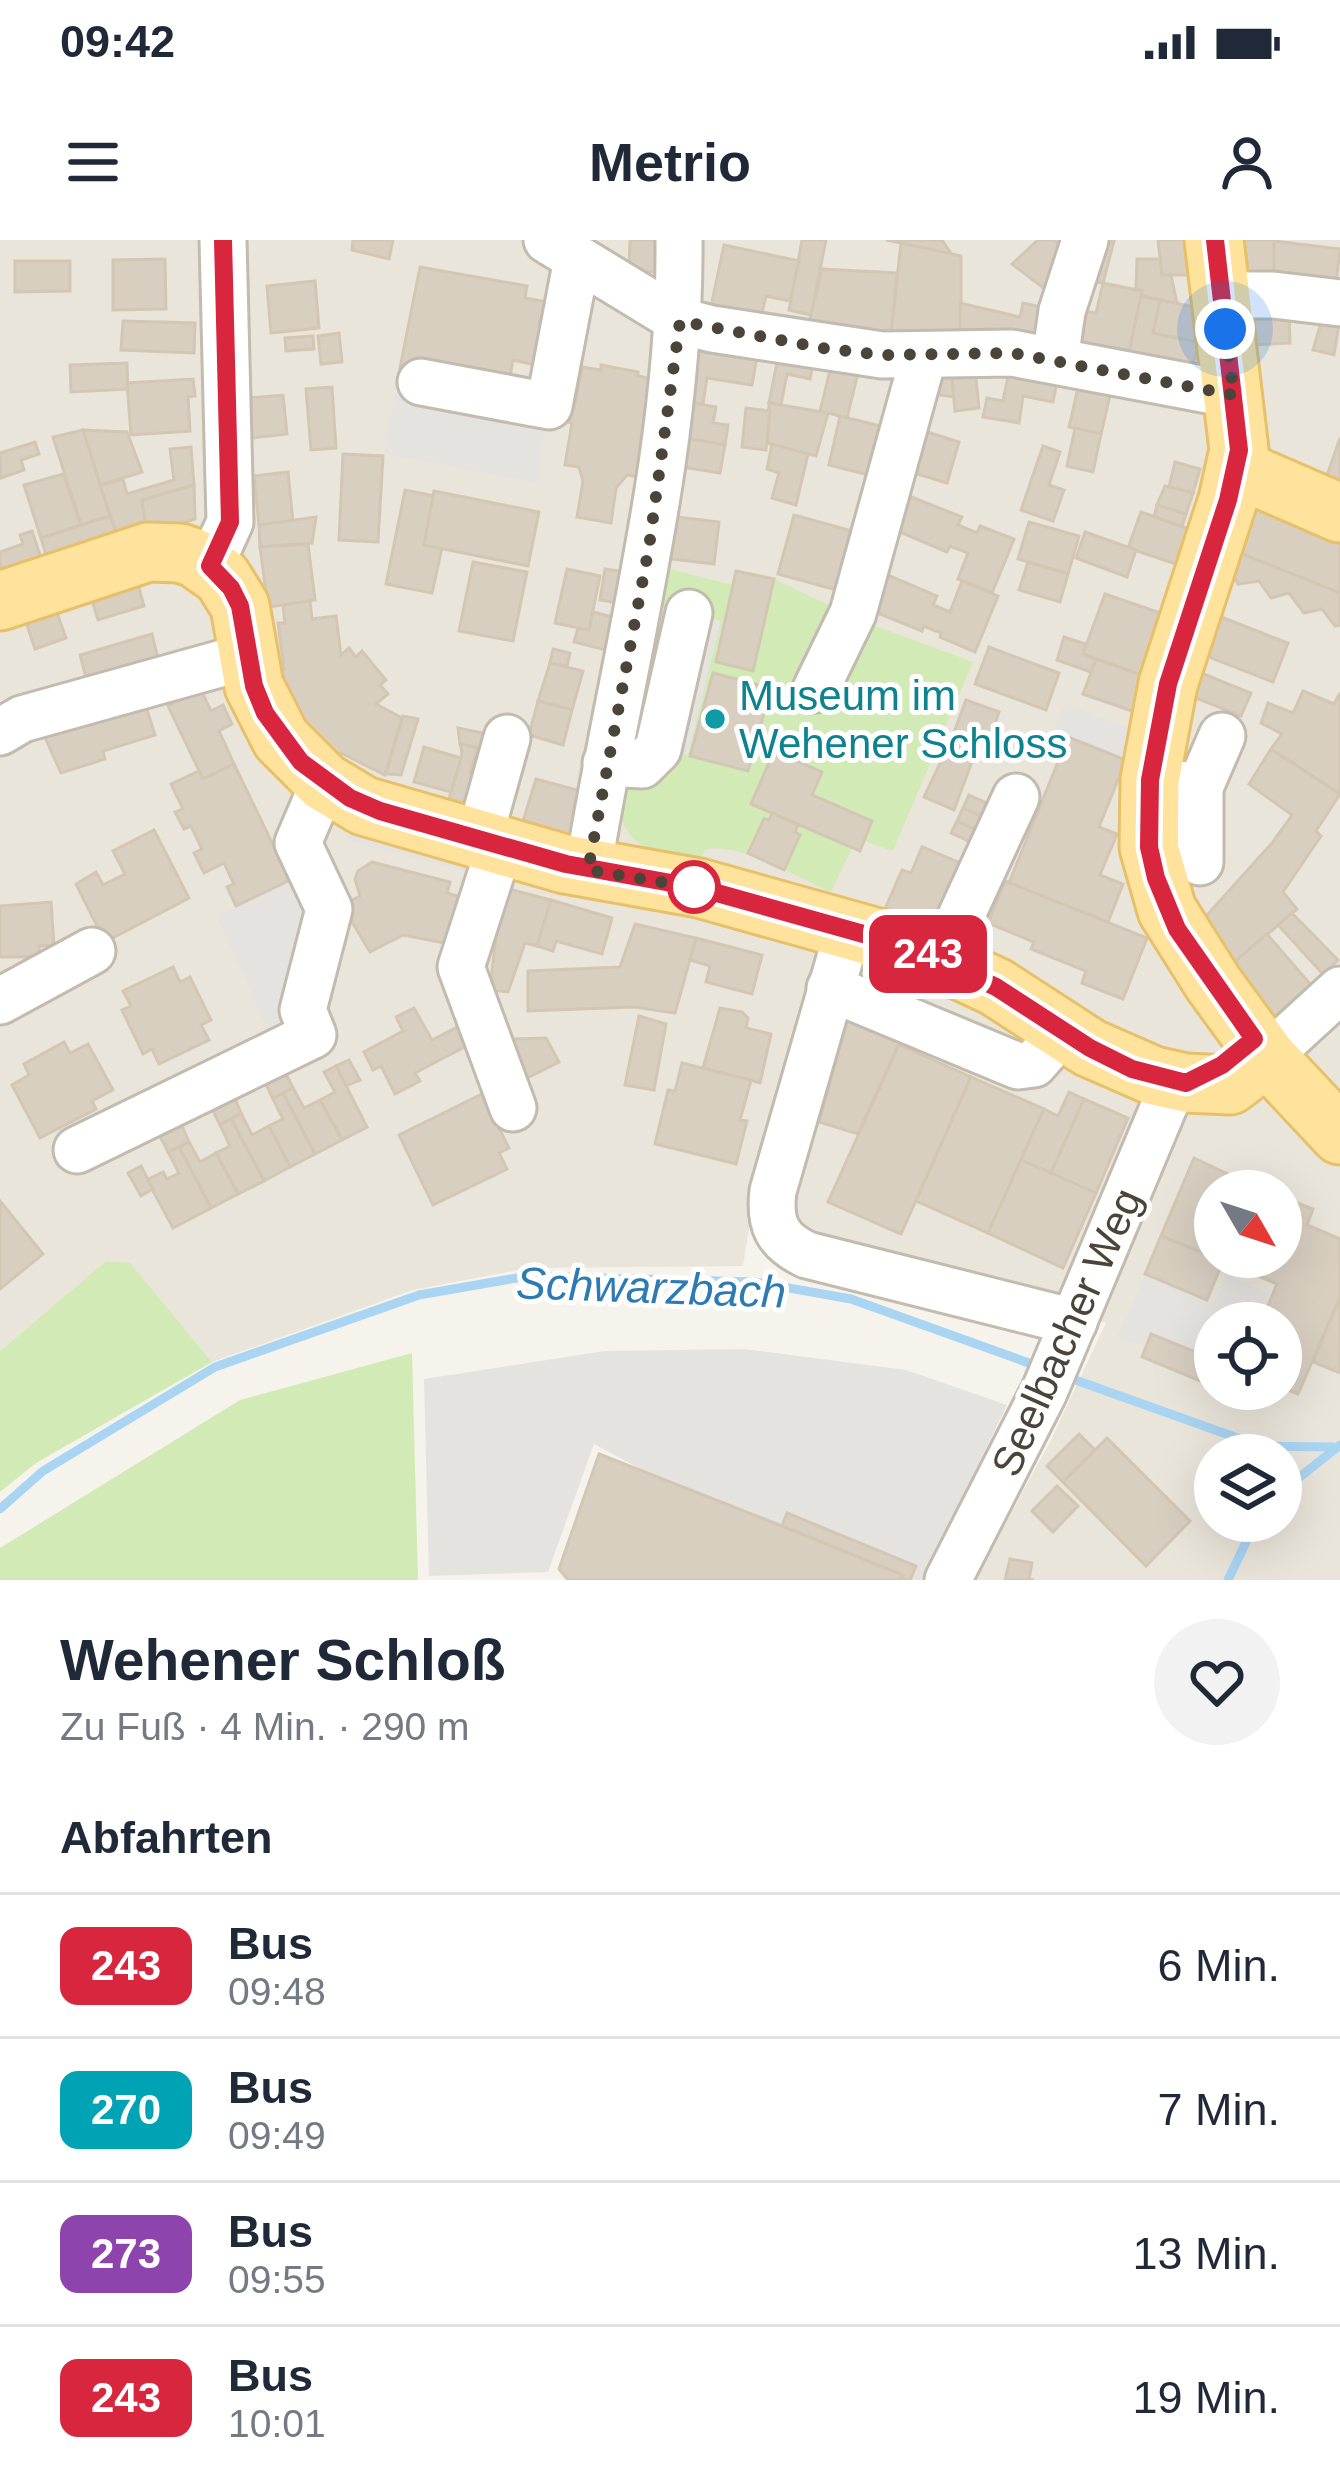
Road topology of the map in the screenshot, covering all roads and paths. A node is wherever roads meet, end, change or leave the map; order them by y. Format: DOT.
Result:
graph roads {
  1 [pos="223,240"];
  2 [pos="679,240"];
  3 [pos="1085,240"];
  4 [pos="562,250"];
  5 [pos="1217,268"];
  6 [pos="1340,303"];
  7 [pos="680,321"];
  8 [pos="924,355"];
  9 [pos="1055,360"];
  10 [pos="421,382"];
  11 [pos="1234,395"];
  12 [pos="1236,468"];
  13 [pos="1340,513"];
  14 [pos="210,566"];
  15 [pos="0,601"];
  16 [pos="689,613"];
  17 [pos="248,656"];
  18 [pos="816,689"];
  19 [pos="0,732"];
  20 [pos="1222,736"];
  21 [pos="507,739"];
  22 [pos="606,764"];
  23 [pos="324,782"];
  24 [pos="1175,784"];
  25 [pos="1016,797"];
  26 [pos="489,843"];
  27 [pos="1200,862"];
  28 [pos="588,870"];
  29 [pos="849,927"];
  30 [pos="92,951"];
  31 [pos="941,960"];
  32 [pos="830,988"];
  33 [pos="1340,990"];
  34 [pos="0,1001"];
  35 [pos="1063,1031"];
  36 [pos="1261,1048"];
  37 [pos="1181,1082"];
  38 [pos="513,1108"];
  39 [pos="1340,1135"];
  40 [pos="77,1150"];
  41 [pos="1070,1331"];
  42 [pos="948,1580"];
  1 -- 14 [label="street"];
  2 -- 7 [label="street"];
  3 -- 9 [label="street"];
  4 -- 7 [label="street"];
  4 -- 10 [label="street"];
  5 -- 6 [label="street"];
  5 -- 11 [label="main road"];
  7 -- 8 [label="street"];
  7 -- 22 [label="street"];
  8 -- 9 [label="street"];
  8 -- 18 [label="street"];
  9 -- 11 [label="street"];
  11 -- 12 [label="main road"];
  12 -- 13 [label="main road"];
  12 -- 24 [label="main road"];
  14 -- 15 [label="main road"];
  14 -- 17 [label="main road"];
  16 -- 22 [label="street"];
  17 -- 19 [label="street"];
  17 -- 23 [label="main road"];
  20 -- 24 [label="street"];
  21 -- 26 [label="street"];
  22 -- 28 [label="street"];
  23 -- 26 [label="main road"];
  23 -- 40 [label="street"];
  24 -- 27 [label="street"];
  24 -- 36 [label="main road"];
  25 -- 31 [label="street"];
  26 -- 28 [label="main road"];
  26 -- 38 [label="street"];
  28 -- 29 [label="main road"];
  29 -- 31 [label="main road"];
  29 -- 32 [label="street"];
  30 -- 34 [label="street"];
  31 -- 35 [label="main road"];
  32 -- 35 [label="street"];
  32 -- 41 [label="street"];
  33 -- 36 [label="street"];
  35 -- 37 [label="main road"];
  36 -- 37 [label="main road"];
  36 -- 39 [label="main road"];
  37 -- 41 [label="street, Seelbacher Weg"];
  41 -- 42 [label="street, Seelbacher Weg"];
}
